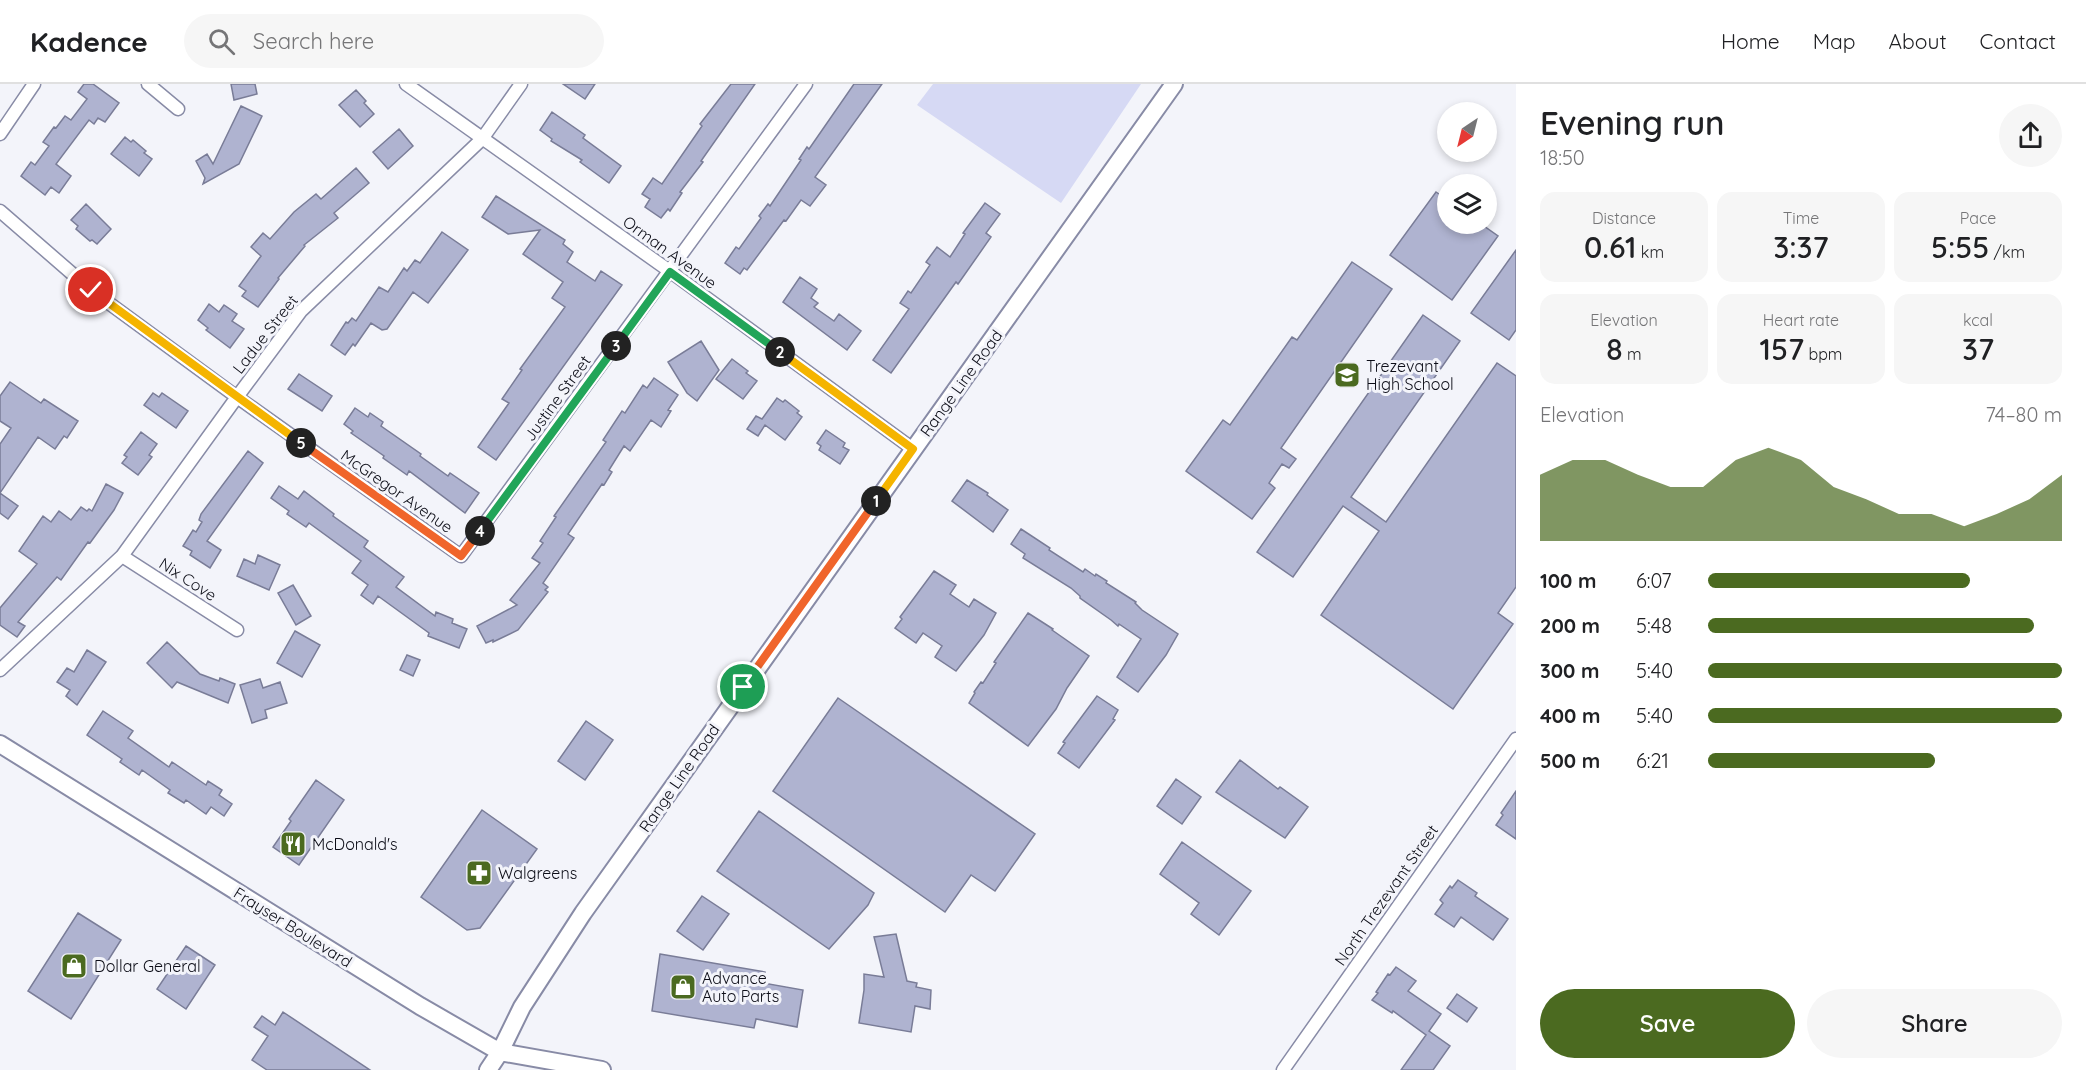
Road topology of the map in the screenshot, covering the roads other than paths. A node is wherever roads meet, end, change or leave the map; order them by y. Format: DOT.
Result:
graph roads {
  1 [pos="34,84"];
  2 [pos="148,84"];
  3 [pos="406,84"];
  4 [pos="521,84"];
  5 [pos="806,84"];
  6 [pos="1174,84"];
  7 [pos="178,109"];
  8 [pos="0,134"];
  9 [pos="482,139"];
  10 [pos="0,211"];
  11 [pos="670,272"];
  12 [pos="237,396"];
  13 [pos="913,449"];
  14 [pos="122,556"];
  15 [pos="461,556"];
  16 [pos="237,630"];
  17 [pos="0,669"];
  18 [pos="1516,739"];
  19 [pos="0,744"];
  20 [pos="500,1052"];
  21 [pos="488,1070"];
  22 [pos="602,1070"];
  23 [pos="1283,1070"];
  1 -- 8 [label="street"];
  2 -- 7 [label="street"];
  3 -- 9 [label="street, Orman Avenue"];
  4 -- 9 [label="street, Ladue Street"];
  5 -- 11 [label="street, Justine Street"];
  6 -- 13 [label="main road, Range Line Road"];
  9 -- 11 [label="street, Orman Avenue"];
  9 -- 12 [label="street, Ladue Street"];
  10 -- 12 [label="street, McGregor Avenue"];
  11 -- 13 [label="street, Orman Avenue"];
  11 -- 15 [label="street, Justine Street"];
  12 -- 14 [label="street, Ladue Street"];
  12 -- 15 [label="street, McGregor Avenue"];
  13 -- 20 [label="main road, Range Line Road"];
  14 -- 16 [label="street, Nix Cove"];
  14 -- 17 [label="street, Ladue Street"];
  18 -- 23 [label="street, North Trezevant Street"];
  19 -- 20 [label="main road, Frayser Boulevard"];
  20 -- 21 [label="main road, Range Line Road"];
  20 -- 22 [label="main road, Frayser Boulevard"];
}
